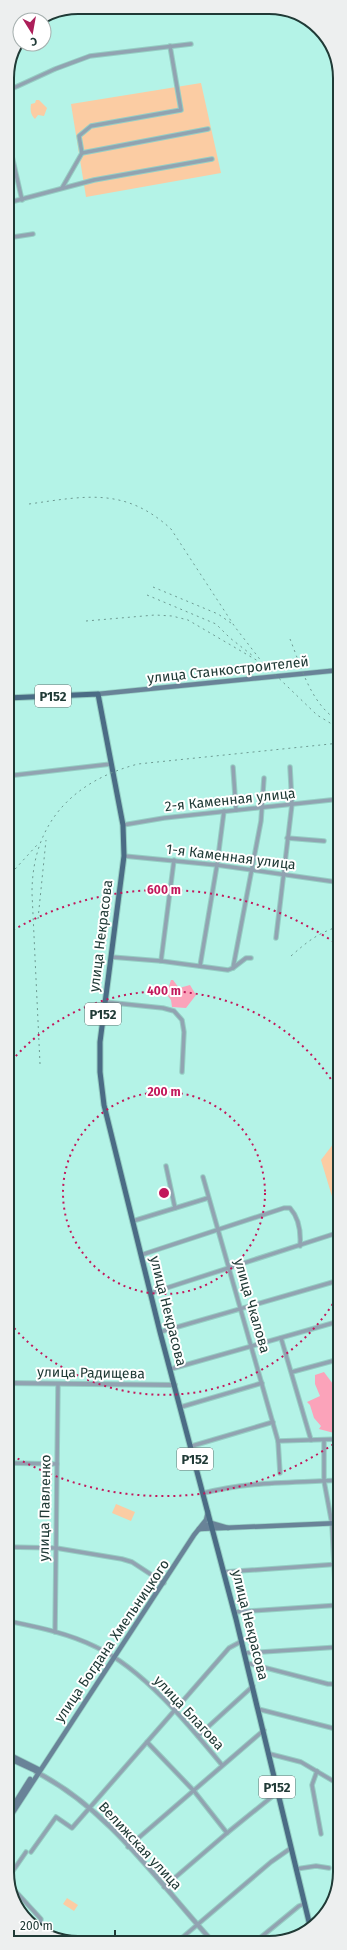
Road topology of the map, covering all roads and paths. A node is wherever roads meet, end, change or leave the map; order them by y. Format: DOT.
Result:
graph roads {
  1 [pos="192,44"];
  2 [pos="170,46"];
  3 [pos="14,88"];
  4 [pos="208,129"];
  5 [pos="82,153"];
  6 [pos="212,159"];
  7 [pos="14,169"];
  8 [pos="15,174"];
  9 [pos="62,188"];
  10 [pos="22,200"];
  11 [pos="14,202"];
  12 [pos="33,234"];
  13 [pos="14,237"];
  14 [pos="333,671"];
  15 [pos="99,695"];
  16 [pos="14,699"];
  17 [pos="111,764"];
  18 [pos="233,766"];
  19 [pos="290,767"];
  20 [pos="14,775"];
  21 [pos="264,778"];
  22 [pos="333,800"];
  23 [pos="292,804"];
  24 [pos="263,807"];
  25 [pos="236,810"];
  26 [pos="224,811"];
  27 [pos="123,825"];
  28 [pos="287,838"];
  29 [pos="324,841"];
  30 [pos="124,856"];
  31 [pos="174,860"];
  32 [pos="217,865"];
  33 [pos="252,870"];
  34 [pos="282,873"];
  35 [pos="333,882"];
  36 [pos="276,938"];
  37 [pos="111,957"];
  38 [pos="250,958"];
  39 [pos="161,961"];
  40 [pos="200,966"];
  41 [pos="233,968"];
  42 [pos="105,1002"];
  43 [pos="182,1072"];
  44 [pos="166,1166"];
  45 [pos="203,1176"];
  46 [pos="208,1198"];
  47 [pos="175,1208"];
  48 [pos="133,1221"];
  49 [pos="219,1230"];
  50 [pos="333,1234"];
  51 [pos="300,1246"];
  52 [pos="141,1255"];
  53 [pos="229,1268"];
  54 [pos="333,1282"];
  55 [pos="150,1293"];
  56 [pos="241,1308"];
  57 [pos="333,1323"];
  58 [pos="160,1332"];
  59 [pos="281,1338"];
  60 [pos="252,1347"];
  61 [pos="333,1361"];
  62 [pos="171,1370"];
  63 [pos="292,1372"];
  64 [pos="14,1383"];
  65 [pos="262,1383"];
  66 [pos="58,1384"];
  67 [pos="175,1385"];
  68 [pos="181,1407"];
  69 [pos="273,1422"];
  70 [pos="333,1439"];
  71 [pos="311,1440"];
  72 [pos="324,1440"];
  73 [pos="278,1441"];
  74 [pos="192,1446"];
  75 [pos="14,1463"];
  76 [pos="57,1464"];
  77 [pos="280,1473"];
  78 [pos="333,1480"];
  79 [pos="324,1481"];
  80 [pos="204,1493"];
  81 [pos="208,1510"];
  82 [pos="211,1523"];
  83 [pos="332,1524"];
  84 [pos="232,1528"];
  85 [pos="199,1529"];
  86 [pos="212,1529"];
  87 [pos="14,1547"];
  88 [pos="56,1548"];
  89 [pos="333,1565"];
  90 [pos="224,1572"];
  91 [pos="164,1583"];
  92 [pos="333,1605"];
  93 [pos="235,1612"];
  94 [pos="14,1622"];
  95 [pos="55,1632"];
  96 [pos="242,1641"];
  97 [pos="333,1647"];
  98 [pos="245,1653"];
  99 [pos="114,1658"];
  100 [pos="247,1663"];
  101 [pos="333,1684"];
  102 [pos="253,1686"];
  103 [pos="258,1709"];
  104 [pos="174,1711"];
  105 [pos="333,1728"];
  106 [pos="264,1730"];
  107 [pos="198,1736"];
  108 [pos="147,1742"];
  109 [pos="270,1754"];
  110 [pos="14,1757"];
  111 [pos="14,1761"];
  112 [pos="222,1765"];
  113 [pos="39,1771"];
  114 [pos="318,1771"];
  115 [pos="333,1781"];
  116 [pos="194,1791"];
  117 [pos="279,1791"];
  118 [pos="14,1806"];
  119 [pos="89,1807"];
  120 [pos="14,1811"];
  121 [pos="227,1832"];
  122 [pos="321,1834"];
  123 [pos="128,1847"];
  124 [pos="291,1848"];
  125 [pos="26,1852"];
  126 [pos="31,1852"];
  127 [pos="329,1868"];
  128 [pos="14,1869"];
  129 [pos="296,1869"];
  130 [pos="164,1887"];
  131 [pos="17,1892"];
  132 [pos="304,1904"];
  133 [pos="309,1922"];
  134 [pos="40,1923"];
  135 [pos="197,1925"];
  136 [pos="184,1936"];
  137 [pos="207,1936"];
  138 [pos="262,1936"];
  1 -- 2 [label="street"];
  2 -- 3 [label="street"];
  2 -- 5 [label="street"];
  4 -- 5 [label="street"];
  5 -- 9 [label="street"];
  6 -- 9 [label="street"];
  7 -- 8 [label="street"];
  8 -- 10 [label="street"];
  9 -- 10 [label="street"];
  10 -- 11 [label="street"];
  12 -- 13 [label="street"];
  14 -- 15 [label="main road, улица Станкостроителей"];
  15 -- 16 [label="main road, улица Станкостроителей / Р152"];
  15 -- 17 [label="main road, улица Некрасова / Р152"];
  17 -- 20 [label="street"];
  17 -- 27 [label="main road, улица Некрасова / Р152"];
  18 -- 25 [label="street"];
  19 -- 23 [label="street"];
  21 -- 24 [label="street"];
  22 -- 23 [label="street, 2-я Каменная улица"];
  23 -- 24 [label="street, 2-я Каменная улица"];
  23 -- 28 [label="street"];
  24 -- 25 [label="street, 2-я Каменная улица"];
  24 -- 33 [label="street"];
  25 -- 26 [label="street, 2-я Каменная улица"];
  26 -- 27 [label="street, 2-я Каменная улица"];
  26 -- 32 [label="street"];
  27 -- 30 [label="main road, улица Некрасова / Р152"];
  28 -- 29 [label="street"];
  28 -- 34 [label="street"];
  30 -- 31 [label="street, 1-я Каменная улица"];
  30 -- 37 [label="main road, улица Некрасова / Р152"];
  31 -- 32 [label="street, 1-я Каменная улица"];
  31 -- 39 [label="street"];
  32 -- 33 [label="street, 1-я Каменная улица"];
  32 -- 40 [label="street"];
  33 -- 34 [label="street, 1-я Каменная улица"];
  33 -- 41 [label="street"];
  34 -- 35 [label="street, 1-я Каменная улица"];
  34 -- 36 [label="street"];
  37 -- 39 [label="street"];
  37 -- 42 [label="main road, улица Некрасова / Р152"];
  38 -- 41 [label="street"];
  39 -- 40 [label="street"];
  40 -- 41 [label="street"];
  42 -- 43 [label="street"];
  42 -- 48 [label="main road, улица Некрасова / Р152"];
  44 -- 47 [label="street"];
  45 -- 46 [label="street, улица Чкалова"];
  46 -- 47 [label="street"];
  46 -- 49 [label="street, улица Чкалова"];
  47 -- 48 [label="street"];
  48 -- 52 [label="main road, улица Некрасова / Р152"];
  49 -- 51 [label="street"];
  49 -- 52 [label="street"];
  49 -- 53 [label="street, улица Чкалова"];
  50 -- 51 [label="street"];
  51 -- 53 [label="street"];
  52 -- 55 [label="main road, улица Некрасова / Р152"];
  53 -- 55 [label="street"];
  53 -- 56 [label="street, улица Чкалова"];
  54 -- 56 [label="street"];
  55 -- 58 [label="main road, улица Некрасова / Р152"];
  56 -- 58 [label="street"];
  56 -- 60 [label="street, улица Чкалова"];
  57 -- 59 [label="street"];
  58 -- 62 [label="main road, улица Некрасова / Р152"];
  59 -- 60 [label="street"];
  59 -- 63 [label="street"];
  60 -- 62 [label="street"];
  60 -- 65 [label="street, улица Чкалова"];
  61 -- 63 [label="street"];
  62 -- 67 [label="main road, улица Некрасова / Р152"];
  63 -- 71 [label="street"];
  64 -- 66 [label="street, улица Радищева"];
  65 -- 68 [label="street"];
  65 -- 69 [label="street, улица Чкалова"];
  66 -- 67 [label="street, улица Радищева"];
  66 -- 76 [label="street, улица Павленко"];
  67 -- 68 [label="main road, улица Некрасова / Р152"];
  68 -- 74 [label="main road, улица Некрасова / Р152"];
  69 -- 73 [label="street, улица Чкалова"];
  69 -- 74 [label="street"];
  70 -- 72 [label="street"];
  71 -- 72 [label="street"];
  71 -- 73 [label="street"];
  72 -- 79 [label="street"];
  73 -- 77 [label="street, улица Чкалова"];
  74 -- 80 [label="main road, улица Некрасова / Р152"];
  75 -- 76 [label="street"];
  76 -- 88 [label="street, улица Павленко"];
  78 -- 79 [label="street"];
  79 -- 80 [label="street"];
  79 -- 83 [label="street"];
  80 -- 81 [label="main road, улица Некрасова / Р152"];
  81 -- 82 [label="main road, улица Некрасова / Р152"];
  81 -- 85 [label="main road, улица Богдана Хмельницкого"];
  82 -- 84 [label="main road"];
  82 -- 85 [label="main road"];
  82 -- 86 [label="main road, улица Некрасова / Р152"];
  83 -- 84 [label="main road"];
  83 -- 89 [label="street"];
  84 -- 86 [label="main road"];
  85 -- 86 [label="main road"];
  85 -- 91 [label="main road, улица Богдана Хмельницкого"];
  86 -- 90 [label="main road, улица Некрасова / Р152"];
  87 -- 88 [label="street"];
  88 -- 91 [label="street"];
  88 -- 95 [label="street, улица Павленко"];
  89 -- 90 [label="street"];
  90 -- 93 [label="main road, улица Некрасова / Р152"];
  91 -- 99 [label="main road, улица Богдана Хмельницкого"];
  92 -- 93 [label="street"];
  93 -- 96 [label="main road, улица Некрасова / Р152"];
  94 -- 95 [label="street, улица Благова"];
  95 -- 99 [label="street, улица Благова"];
  96 -- 98 [label="main road, улица Некрасова / Р152"];
  96 -- 104 [label="street"];
  97 -- 98 [label="street"];
  98 -- 100 [label="main road, улица Некрасова / Р152"];
  99 -- 104 [label="street, улица Благова"];
  99 -- 113 [label="main road, улица Богдана Хмельницкого"];
  100 -- 101 [label="street"];
  100 -- 102 [label="main road, улица Некрасова / Р152"];
  102 -- 103 [label="main road, улица Некрасова / Р152"];
  102 -- 107 [label="street"];
  103 -- 105 [label="street"];
  103 -- 106 [label="main road, улица Некрасова / Р152"];
  104 -- 107 [label="street, улица Благова"];
  104 -- 108 [label="street"];
  106 -- 109 [label="main road, улица Некрасова / Р152"];
  106 -- 112 [label="street"];
  107 -- 112 [label="street, улица Благова"];
  108 -- 116 [label="street"];
  108 -- 119 [label="street"];
  109 -- 114 [label="street"];
  109 -- 117 [label="main road, улица Некрасова / Р152"];
  110 -- 113 [label="main road, Велижская улица"];
  111 -- 113 [label="main road, Велижская улица"];
  112 -- 116 [label="street"];
  113 -- 118 [label="main road, улица Богдана Хмельницкого"];
  113 -- 119 [label="street, Велижская улица"];
  113 -- 120 [label="main road, улица Богдана Хмельницкого"];
  114 -- 115 [label="street"];
  114 -- 122 [label="street"];
  116 -- 121 [label="street"];
  116 -- 123 [label="street"];
  117 -- 121 [label="street"];
  117 -- 124 [label="main road, улица Некрасова / Р152"];
  119 -- 123 [label="street, Велижская улица"];
  119 -- 126 [label="street"];
  121 -- 130 [label="street"];
  123 -- 130 [label="street, Велижская улица"];
  124 -- 129 [label="main road, улица Некрасова / Р152"];
  124 -- 135 [label="street"];
  125 -- 128 [label="street"];
  127 -- 129 [label="street"];
  129 -- 132 [label="main road, улица Некрасова / Р152"];
  130 -- 135 [label="street, Велижская улица"];
  131 -- 134 [label="street"];
  132 -- 133 [label="main road, улица Некрасова / Р152"];
  132 -- 138 [label="street"];
  135 -- 136 [label="street"];
  135 -- 137 [label="street, Велижская улица"];
}
